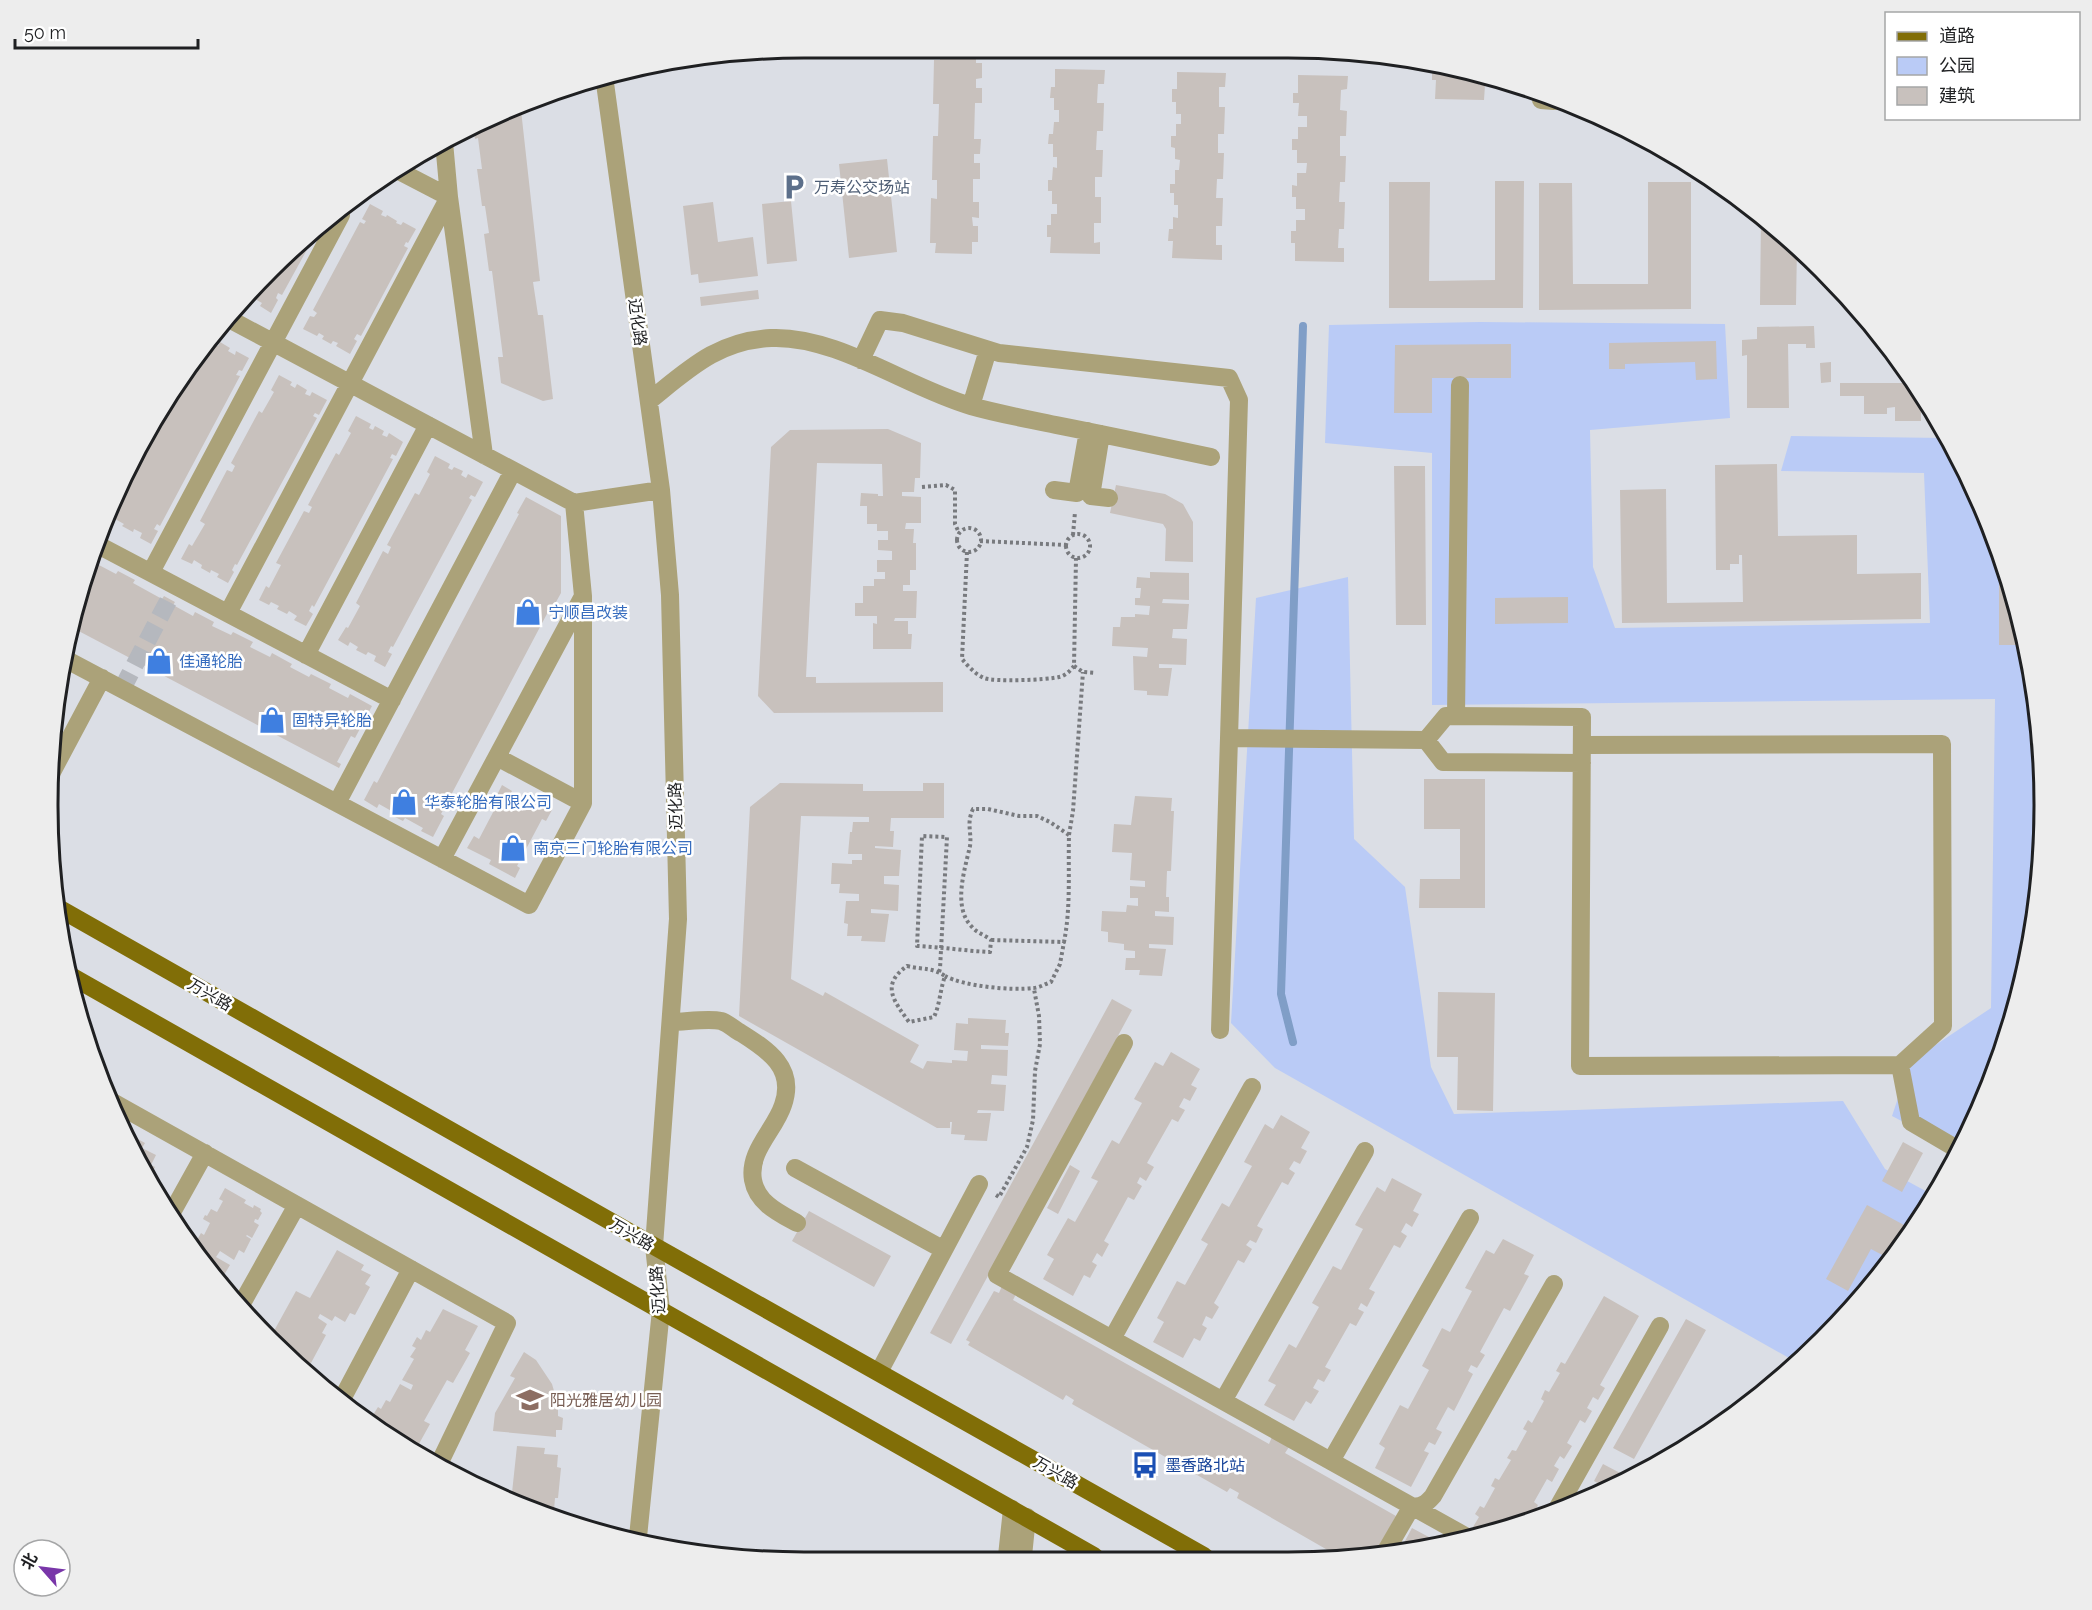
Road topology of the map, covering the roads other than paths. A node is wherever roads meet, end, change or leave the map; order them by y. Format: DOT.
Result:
graph roads {
  1 [pos="605,86"];
  2 [pos="445,152"];
  3 [pos="406,175"];
  4 [pos="448,197"];
  5 [pos="335,226"];
  6 [pos="236,323"];
  7 [pos="273,343"];
  8 [pos="988,350"];
  9 [pos="861,360"];
  10 [pos="350,383"];
  11 [pos="1460,385"];
  12 [pos="649,400"];
  13 [pos="971,406"];
  14 [pos="428,425"];
  15 [pos="1094,433"];
  16 [pos="484,455"];
  17 [pos="1211,457"];
  18 [pos="513,471"];
  19 [pos="661,490"];
  20 [pos="1054,490"];
  21 [pos="574,503"];
  22 [pos="104,548"];
  23 [pos="151,572"];
  24 [pos="583,596"];
  25 [pos="228,613"];
  26 [pos="306,655"];
  27 [pos="72,663"];
  28 [pos="102,678"];
  29 [pos="392,700"];
  30 [pos="1456,716"];
  31 [pos="1229,738"];
  32 [pos="1426,740"];
  33 [pos="1582,754"];
  34 [pos="60,757"];
  35 [pos="497,758"];
  36 [pos="337,803"];
  37 [pos="583,803"];
  38 [pos="442,859"];
  39 [pos="67,913"];
  40 [pos="80,982"];
  41 [pos="670,1022"];
  42 [pos="1220,1030"];
  43 [pos="1124,1042"];
  44 [pos="1900,1065"];
  45 [pos="1252,1087"];
  46 [pos="122,1107"];
  47 [pos="1951,1146"];
  48 [pos="1365,1151"];
  49 [pos="205,1154"];
  50 [pos="795,1168"];
  51 [pos="979,1185"];
  52 [pos="297,1205"];
  53 [pos="176,1206"];
  54 [pos="1470,1218"];
  55 [pos="797,1223"];
  56 [pos="654,1246"];
  57 [pos="944,1250"];
  58 [pos="411,1269"];
  59 [pos="1554,1284"];
  60 [pos="245,1298"];
  61 [pos="661,1310"];
  62 [pos="1660,1326"];
  63 [pos="1112,1339"];
  64 [pos="879,1372"];
  65 [pos="345,1392"];
  66 [pos="1223,1401"];
  67 [pos="442,1457"];
  68 [pos="1331,1461"];
  69 [pos="1574,1494"];
  70 [pos="1412,1506"];
  71 [pos="1019,1513"];
  72 [pos="1457,1531"];
  73 [pos="638,1532"];
  74 [pos="1390,1544"];
  75 [pos="1008,1552"];
  76 [pos="1023,1552"];
  77 [pos="1087,1552"];
  78 [pos="1197,1552"];
  1 -- 12 [label="street, 迈化路"];
  2 -- 4 [label="street"];
  3 -- 4 [label="street"];
  4 -- 10 [label="street"];
  4 -- 16 [label="street"];
  5 -- 7 [label="street"];
  6 -- 7 [label="street"];
  7 -- 10 [label="street"];
  7 -- 23 [label="street"];
  8 -- 9 [label="street"];
  8 -- 13 [label="street"];
  8 -- 31 [label="street"];
  9 -- 12 [label="street"];
  9 -- 13 [label="street"];
  10 -- 14 [label="street"];
  10 -- 25 [label="street"];
  11 -- 30 [label="street"];
  12 -- 19 [label="street, 迈化路"];
  13 -- 15 [label="street"];
  14 -- 16 [label="street"];
  14 -- 26 [label="street"];
  15 -- 17 [label="street"];
  15 -- 20 [label="street"];
  16 -- 18 [label="street"];
  18 -- 21 [label="street"];
  18 -- 29 [label="street"];
  19 -- 21 [label="street"];
  19 -- 41 [label="street, 迈化路"];
  21 -- 24 [label="street"];
  22 -- 23 [label="street"];
  23 -- 25 [label="street"];
  24 -- 35 [label="street"];
  24 -- 37 [label="street"];
  25 -- 26 [label="street"];
  26 -- 29 [label="street"];
  27 -- 28 [label="street"];
  28 -- 34 [label="street"];
  28 -- 36 [label="street"];
  29 -- 36 [label="street"];
  30 -- 32 [label="street"];
  30 -- 33 [label="street"];
  31 -- 32 [label="street"];
  31 -- 42 [label="street"];
  32 -- 33 [label="street"];
  33 -- 44 [label="street"];
  33 -- 44 [label="street"];
  35 -- 37 [label="street"];
  35 -- 38 [label="street"];
  36 -- 38 [label="street"];
  37 -- 38 [label="street"];
  39 -- 56 [label="main road, 万兴路"];
  40 -- 61 [label="main road"];
  41 -- 55 [label="street"];
  41 -- 56 [label="street, 迈化路"];
  43 -- 63 [label="street"];
  44 -- 47 [label="street"];
  45 -- 63 [label="street"];
  46 -- 49 [label="street"];
  48 -- 66 [label="street"];
  49 -- 52 [label="street"];
  49 -- 53 [label="street"];
  50 -- 57 [label="street"];
  51 -- 57 [label="street"];
  52 -- 58 [label="street"];
  52 -- 60 [label="street"];
  54 -- 68 [label="street"];
  56 -- 61 [label="street, 迈化路"];
  56 -- 64 [label="main road, 万兴路"];
  57 -- 64 [label="street"];
  58 -- 65 [label="street"];
  58 -- 67 [label="street"];
  59 -- 70 [label="street"];
  61 -- 71 [label="main road"];
  61 -- 73 [label="street, 迈化路"];
  62 -- 69 [label="street"];
  63 -- 66 [label="street"];
  64 -- 78 [label="main road, 万兴路"];
  66 -- 68 [label="street"];
  68 -- 70 [label="street"];
  70 -- 72 [label="street"];
  70 -- 74 [label="street"];
  71 -- 75 [label="street"];
  71 -- 76 [label="street"];
  71 -- 77 [label="main road"];
}
